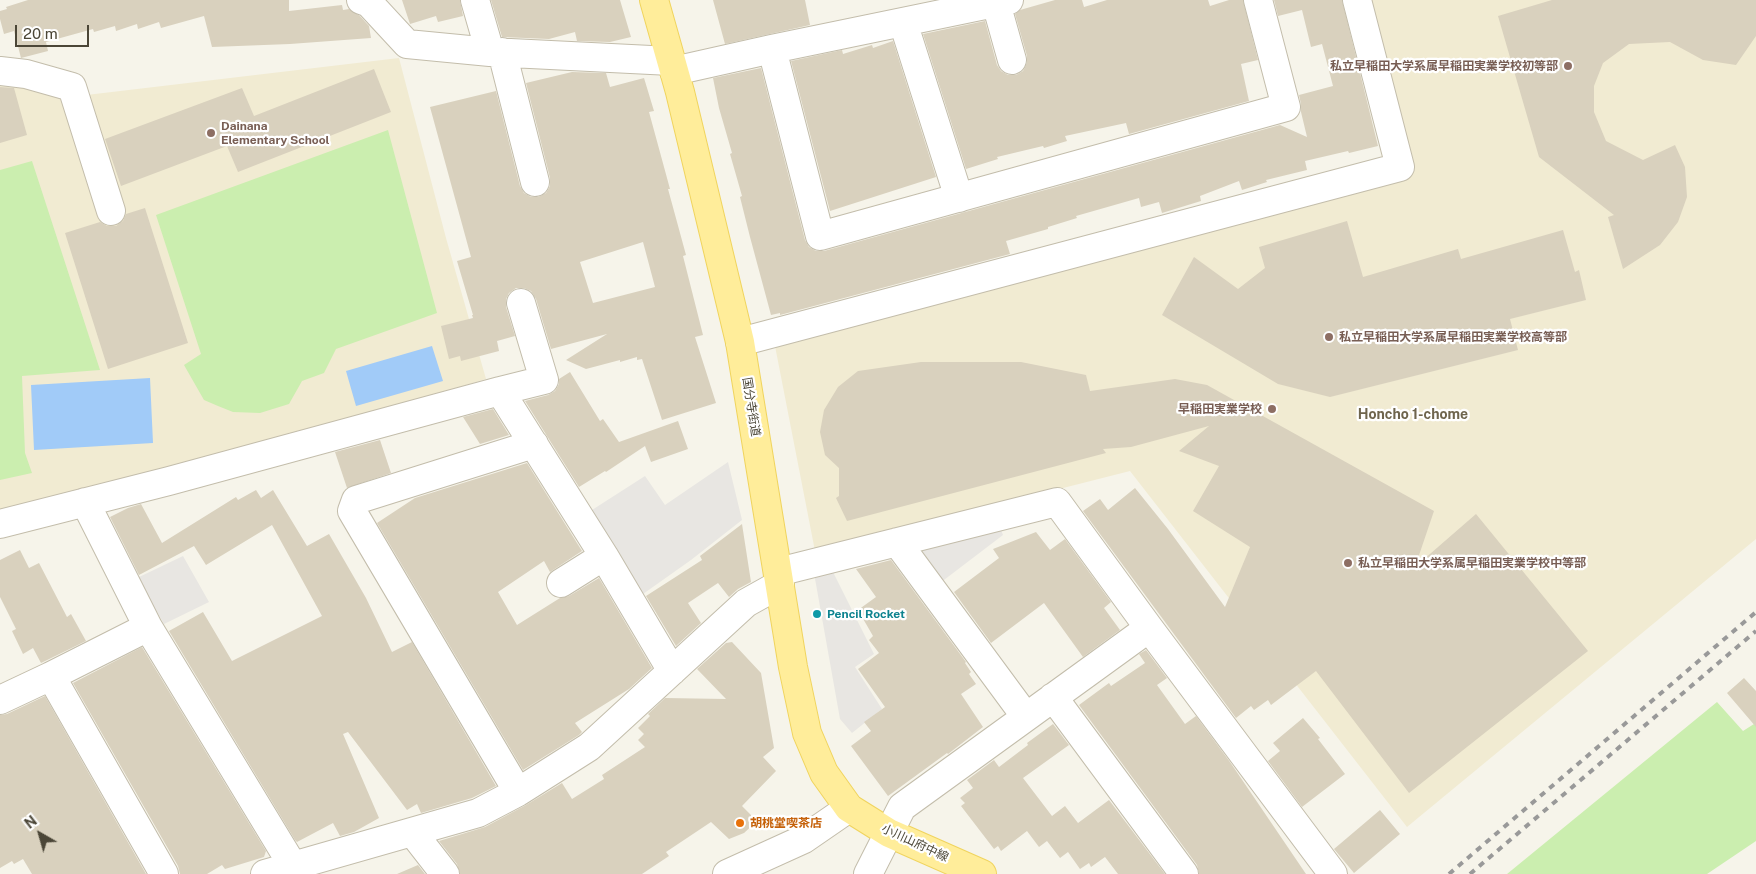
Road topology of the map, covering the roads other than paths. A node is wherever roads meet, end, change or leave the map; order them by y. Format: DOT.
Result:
graph roads {
  1 [pos="362,0"];
  2 [pos="475,0"];
  3 [pos="654,0"];
  4 [pos="1258,0"];
  5 [pos="1357,0"];
  6 [pos="1002,1"];
  7 [pos="903,22"];
  8 [pos="772,49"];
  9 [pos="496,52"];
  10 [pos="1012,60"];
  11 [pos="673,66"];
  12 [pos="0,71"];
  13 [pos="535,182"];
  14 [pos="959,198"];
  15 [pos="111,211"];
  16 [pos="521,303"];
  17 [pos="740,342"];
  18 [pos="500,391"];
  19 [pos="534,444"];
  20 [pos="85,502"];
  21 [pos="0,524"];
  22 [pos="897,542"];
  23 [pos="604,556"];
  24 [pos="779,578"];
  25 [pos="561,583"];
  26 [pos="148,627"];
  27 [pos="1148,628"];
  28 [pos="672,671"];
  29 [pos="51,676"];
  30 [pos="1053,697"];
  31 [pos="0,700"];
  32 [pos="1026,717"];
  33 [pos="518,792"];
  34 [pos="850,808"];
  35 [pos="413,832"];
  36 [pos="889,833"];
  37 [pos="293,866"];
  38 [pos="164,874"];
  39 [pos="265,874"];
  40 [pos="445,874"];
  41 [pos="727,874"];
  42 [pos="868,874"];
  43 [pos="982,874"];
  44 [pos="1184,874"];
  45 [pos="1333,874"];
  1 -- 9 [label="street"];
  2 -- 9 [label="street"];
  3 -- 11 [label="main road, 国分寺街道"];
  4 -- 14 [label="street"];
  5 -- 17 [label="street"];
  6 -- 7 [label="street"];
  6 -- 10 [label="street"];
  7 -- 8 [label="street"];
  7 -- 14 [label="street"];
  8 -- 11 [label="street"];
  8 -- 14 [label="street"];
  9 -- 11 [label="street"];
  9 -- 13 [label="street"];
  11 -- 17 [label="main road, 国分寺街道"];
  12 -- 15 [label="street"];
  16 -- 18 [label="street"];
  17 -- 24 [label="main road, 国分寺街道"];
  18 -- 19 [label="street"];
  18 -- 20 [label="street"];
  19 -- 23 [label="street"];
  19 -- 33 [label="street"];
  20 -- 21 [label="street"];
  20 -- 26 [label="street"];
  22 -- 24 [label="street"];
  22 -- 27 [label="street"];
  22 -- 32 [label="street"];
  23 -- 25 [label="street"];
  23 -- 28 [label="street"];
  24 -- 28 [label="street"];
  24 -- 34 [label="main road, 国分寺街道"];
  26 -- 29 [label="street"];
  26 -- 37 [label="street"];
  27 -- 30 [label="street"];
  27 -- 45 [label="street"];
  28 -- 33 [label="street"];
  29 -- 31 [label="street"];
  29 -- 38 [label="street"];
  30 -- 32 [label="street"];
  30 -- 44 [label="street"];
  32 -- 36 [label="street"];
  33 -- 35 [label="street"];
  34 -- 36 [label="main road, 小川山府中線"];
  34 -- 41 [label="street"];
  35 -- 37 [label="street"];
  35 -- 40 [label="street"];
  36 -- 42 [label="street"];
  36 -- 43 [label="main road, 小川山府中線"];
  37 -- 39 [label="street"];
}
